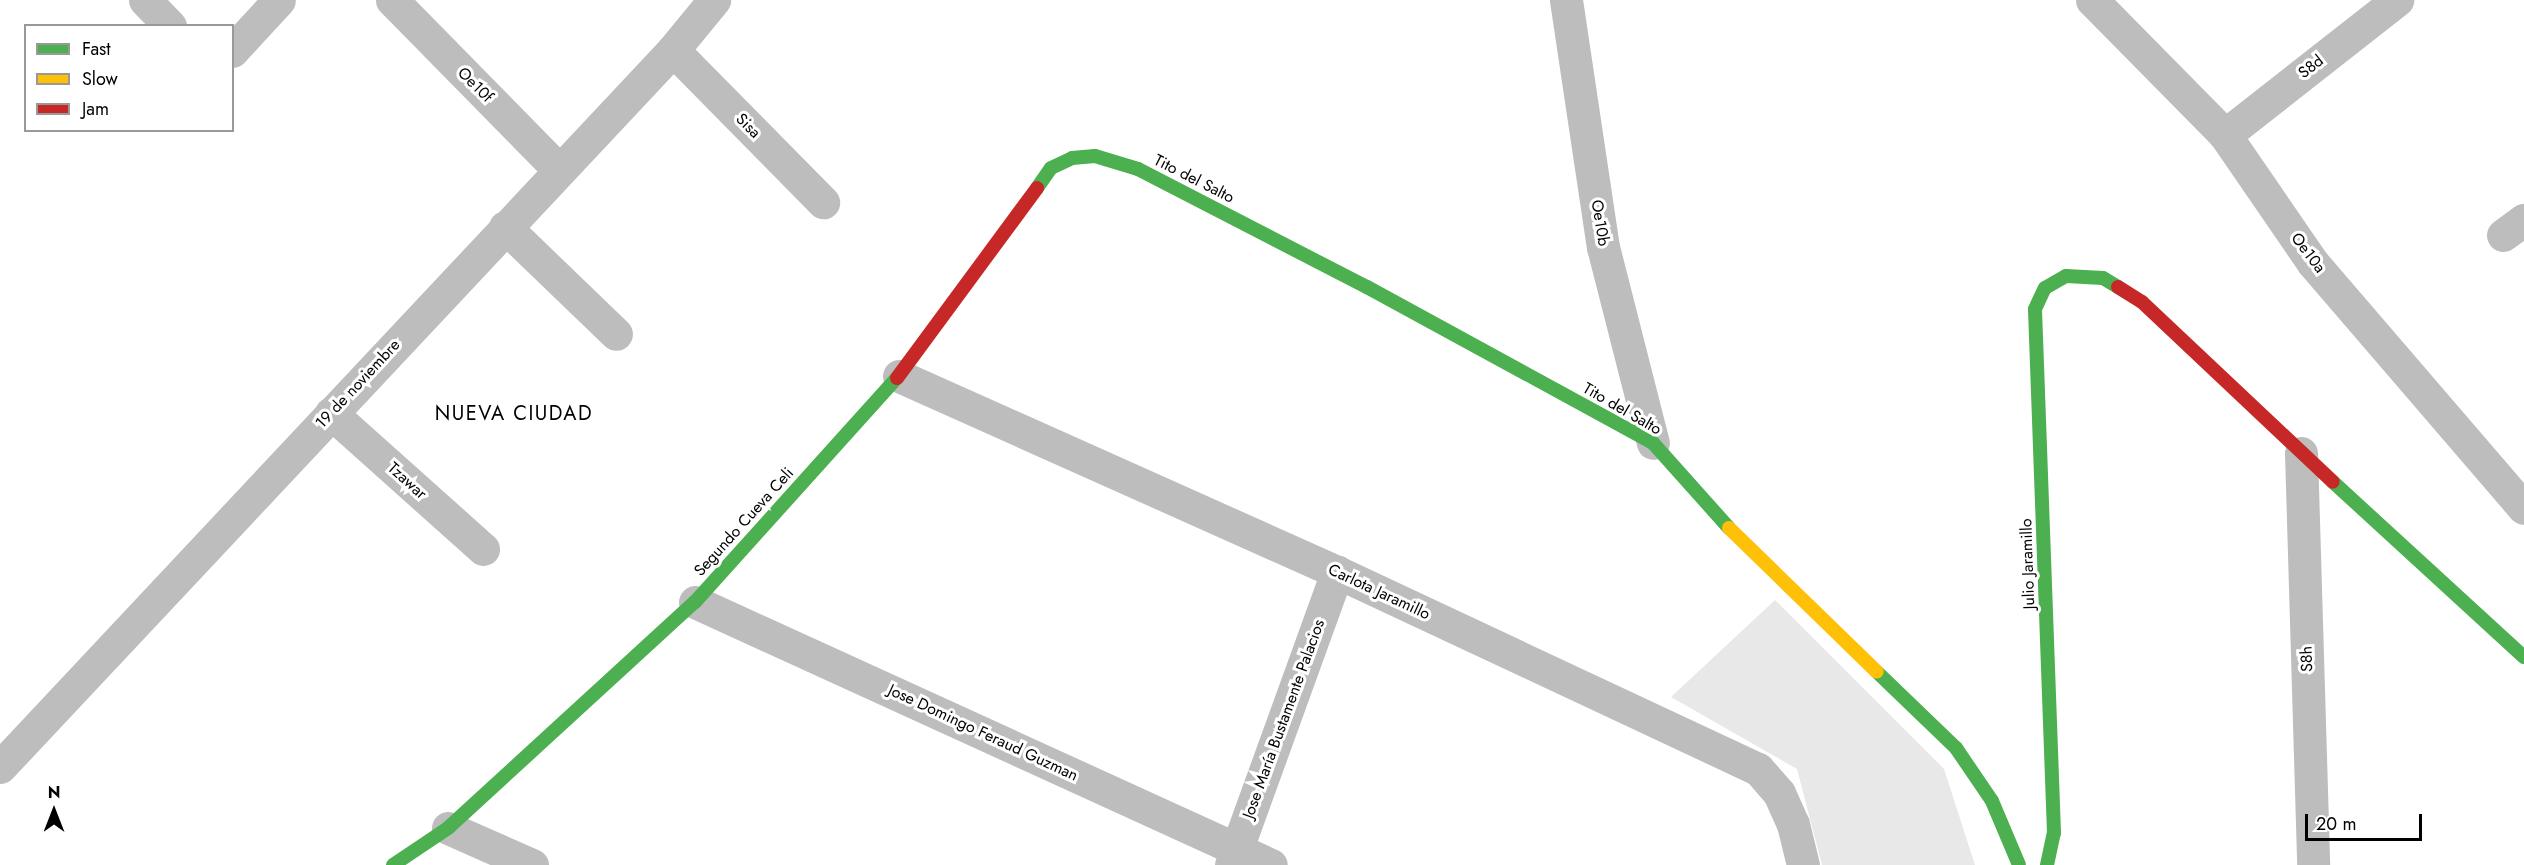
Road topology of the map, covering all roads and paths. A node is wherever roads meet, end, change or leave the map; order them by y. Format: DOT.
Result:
graph roads {
  1 [pos="145,0"];
  2 [pos="279,0"];
  3 [pos="392,0"];
  4 [pos="714,0"];
  5 [pos="1566,0"];
  6 [pos="2092,0"];
  7 [pos="2397,0"];
  8 [pos="168,24"];
  9 [pos="234,49"];
  10 [pos="673,50"];
  11 [pos="2225,135"];
  12 [pos="1072,158"];
  13 [pos="559,170"];
  14 [pos="823,202"];
  15 [pos="505,227"];
  16 [pos="616,334"];
  17 [pos="899,376"];
  18 [pos="331,413"];
  19 [pos="1653,443"];
  20 [pos="2301,453"];
  21 [pos="2524,508"];
  22 [pos="483,549"];
  23 [pos="1337,572"];
  24 [pos="695,602"];
  25 [pos="2524,657"];
  26 [pos="0,767"];
  27 [pos="448,828"];
  28 [pos="1234,857"];
  29 [pos="393,865"];
  30 [pos="532,865"];
  31 [pos="1271,865"];
  32 [pos="1803,865"];
  33 [pos="2019,865"];
  34 [pos="2047,865"];
  35 [pos="2313,865"];
  1 -- 8 [label="street"];
  2 -- 9 [label="street"];
  3 -- 13 [label="street, Oe10f"];
  4 -- 10 [label="street, 19 de noviembre"];
  5 -- 19 [label="street, Oe10b"];
  6 -- 11 [label="street, Oe10a"];
  7 -- 11 [label="street, S8d"];
  10 -- 13 [label="street, 19 de noviembre"];
  10 -- 14 [label="street, Sisa"];
  11 -- 21 [label="street, Oe10a"];
  12 -- 17 [label="street, Segundo Cueva Celi"];
  12 -- 19 [label="street, Tito del Salto"];
  13 -- 15 [label="street, 19 de noviembre"];
  15 -- 16 [label="street"];
  15 -- 18 [label="street, 19 de noviembre"];
  17 -- 23 [label="street, Carlota Jaramillo"];
  17 -- 24 [label="street, Segundo Cueva Celi"];
  18 -- 22 [label="street, Tzawar"];
  18 -- 26 [label="street, 19 de noviembre"];
  19 -- 33 [label="street, Tito del Salto"];
  20 -- 25 [label="street"];
  20 -- 34 [label="street, Julio Jaramillo"];
  20 -- 35 [label="street, S8h"];
  23 -- 28 [label="street, Jose María Bustamente Palacios"];
  23 -- 32 [label="street, Carlota Jaramillo"];
  24 -- 27 [label="street, Segundo Cueva Celi"];
  24 -- 28 [label="street, Jose Domingo Feraud Guzman"];
  27 -- 29 [label="street, Segundo Cueva Celi"];
  27 -- 30 [label="street"];
  28 -- 31 [label="street, Jose Domingo Feraud Guzman"];
}
